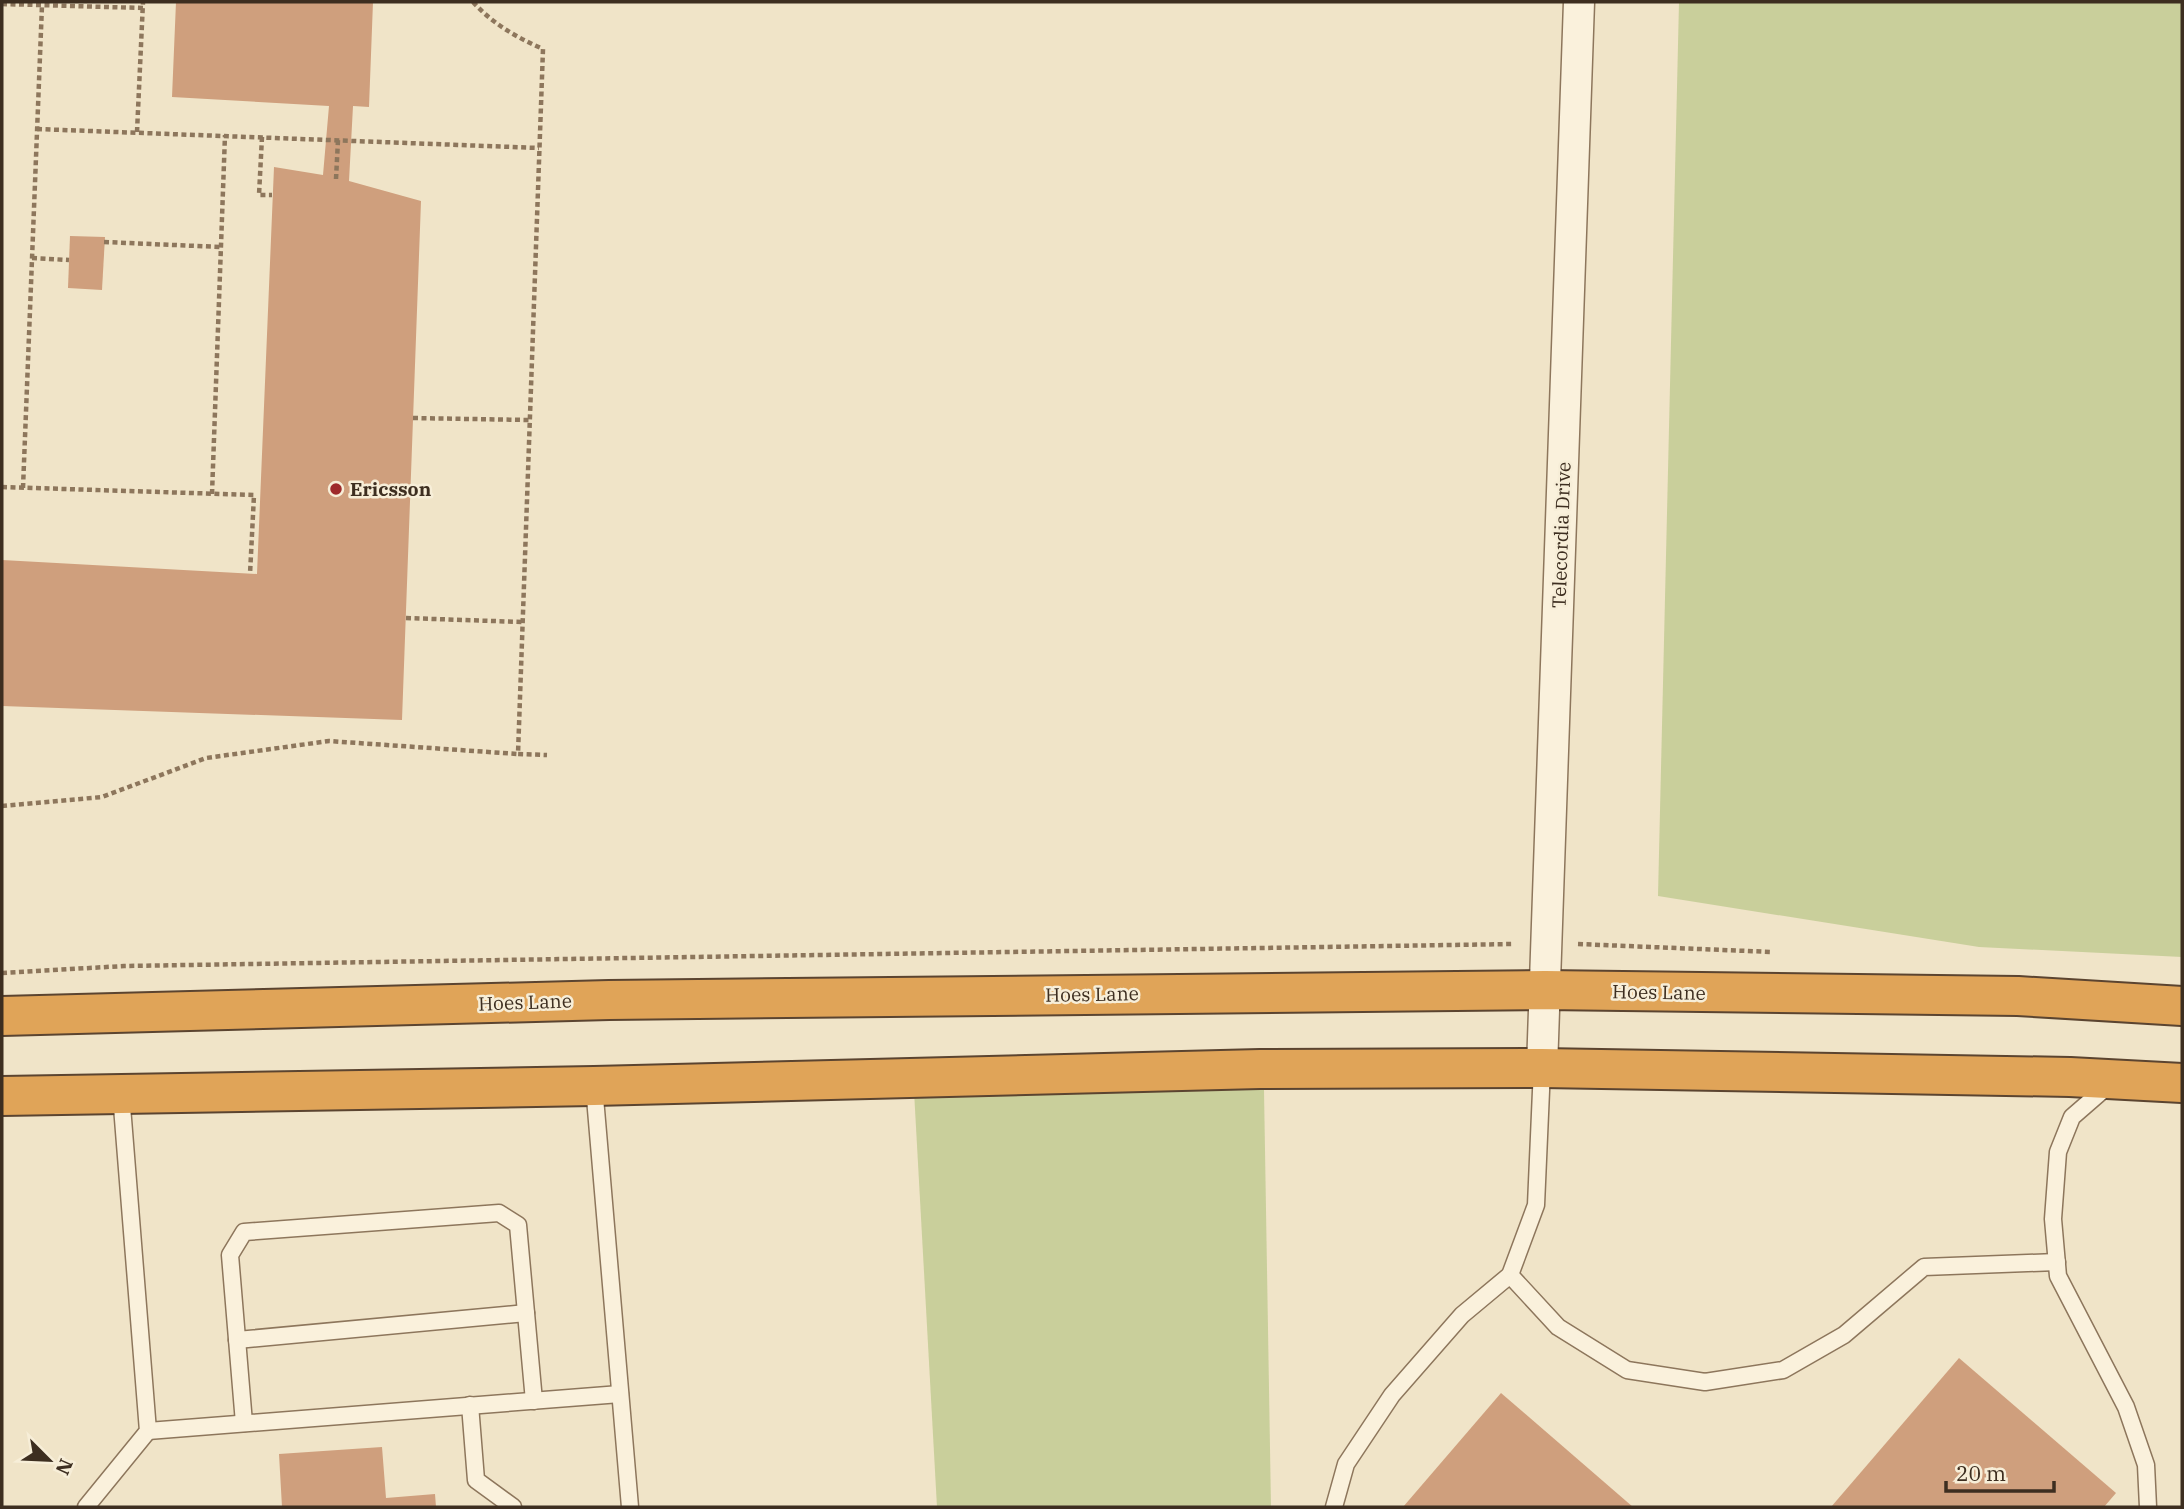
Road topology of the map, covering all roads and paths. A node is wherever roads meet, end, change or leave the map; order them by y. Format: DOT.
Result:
graph roads {
  1 [pos="473,2"];
  2 [pos="1579,2"];
  3 [pos="2,4"];
  4 [pos="42,5"];
  5 [pos="143,5"];
  6 [pos="37,128"];
  7 [pos="137,132"];
  8 [pos="225,135"];
  9 [pos="262,137"];
  10 [pos="338,140"];
  11 [pos="539,148"];
  12 [pos="335,178"];
  13 [pos="272,195"];
  14 [pos="104,242"];
  15 [pos="221,247"];
  16 [pos="32,258"];
  17 [pos="69,260"];
  18 [pos="413,418"];
  19 [pos="529,420"];
  20 [pos="2,487"];
  21 [pos="23,488"];
  22 [pos="212,494"];
  23 [pos="250,574"];
  24 [pos="406,618"];
  25 [pos="522,622"];
  26 [pos="519,754"];
  27 [pos="547,755"];
  28 [pos="2,806"];
  29 [pos="1478,944"];
  30 [pos="2,973"];
  31 [pos="1545,990"];
  32 [pos="2182,1006"];
  33 [pos="2,1016"];
  34 [pos="1542,1068"];
  35 [pos="2115,1080"];
  36 [pos="2182,1083"];
  37 [pos="594,1086"];
  38 [pos="121,1094"];
  39 [pos="2,1096"];
  40 [pos="2057,1262"];
  41 [pos="1510,1275"];
  42 [pos="526,1313"];
  43 [pos="237,1340"];
  44 [pos="620,1394"];
  45 [pos="534,1401"];
  46 [pos="470,1405"];
  47 [pos="244,1423"];
  48 [pos="148,1431"];
  49 [pos="86,1507"];
  50 [pos="513,1507"];
  51 [pos="630,1507"];
  52 [pos="1334,1507"];
  53 [pos="2148,1507"];
  1 -- 11 [label="path"];
  2 -- 31 [label="street, Telecordia Drive"];
  3 -- 4 [label="path"];
  4 -- 5 [label="path"];
  4 -- 6 [label="path"];
  5 -- 7 [label="path"];
  6 -- 7 [label="path"];
  6 -- 16 [label="path"];
  7 -- 8 [label="path"];
  8 -- 9 [label="path"];
  8 -- 15 [label="path"];
  9 -- 10 [label="path"];
  9 -- 13 [label="path"];
  10 -- 11 [label="path"];
  10 -- 12 [label="path"];
  11 -- 19 [label="path"];
  14 -- 15 [label="path"];
  15 -- 22 [label="path"];
  16 -- 17 [label="path"];
  16 -- 21 [label="path"];
  18 -- 19 [label="path"];
  19 -- 25 [label="path"];
  20 -- 21 [label="path"];
  21 -- 22 [label="path"];
  22 -- 23 [label="path"];
  24 -- 25 [label="path"];
  25 -- 26 [label="path"];
  26 -- 27 [label="path"];
  26 -- 28 [label="path"];
  29 -- 30 [label="path"];
  31 -- 32 [label="highway, Hoes Lane"];
  31 -- 33 [label="highway, Hoes Lane"];
  31 -- 34 [label="street, Telecordia Drive"];
  34 -- 35 [label="highway"];
  34 -- 37 [label="highway"];
  34 -- 41 [label="lane"];
  35 -- 36 [label="highway"];
  35 -- 40 [label="lane"];
  37 -- 38 [label="highway"];
  37 -- 44 [label="lane"];
  38 -- 39 [label="highway"];
  38 -- 48 [label="lane"];
  40 -- 41 [label="lane"];
  40 -- 53 [label="lane"];
  41 -- 52 [label="lane"];
  42 -- 43 [label="lane"];
  42 -- 43 [label="lane"];
  42 -- 45 [label="lane"];
  43 -- 47 [label="lane"];
  44 -- 45 [label="lane"];
  44 -- 51 [label="lane"];
  45 -- 46 [label="lane"];
  46 -- 47 [label="lane"];
  46 -- 50 [label="lane"];
  47 -- 48 [label="lane"];
  48 -- 49 [label="lane"];
}
